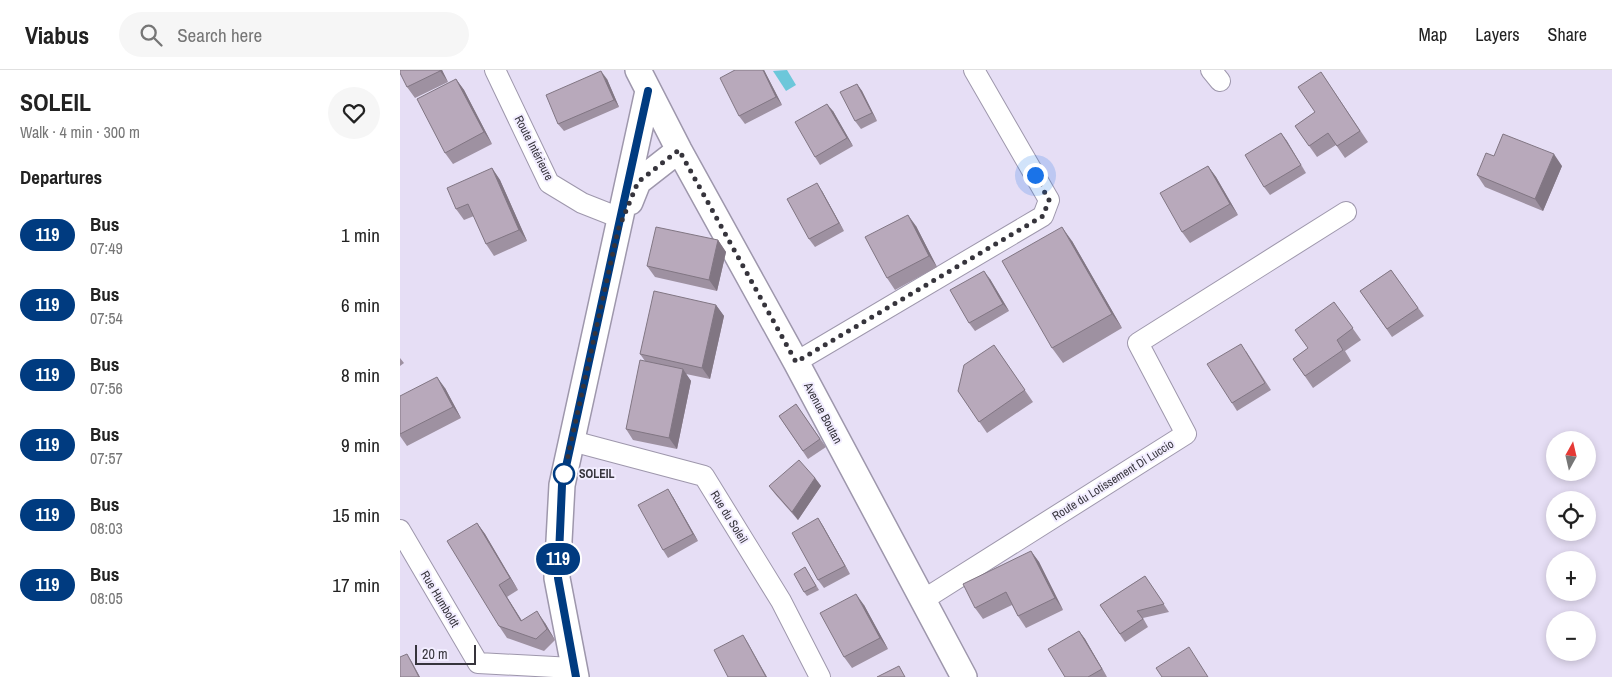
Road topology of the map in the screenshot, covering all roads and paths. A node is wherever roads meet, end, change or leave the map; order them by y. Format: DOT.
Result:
graph roads {
  1 [pos="495,70"];
  2 [pos="974,70"];
  3 [pos="643,80"];
  4 [pos="679,150"];
  5 [pos="1346,212"];
  6 [pos="619,224"];
  7 [pos="796,362"];
  8 [pos="572,441"];
  9 [pos="400,530"];
  10 [pos="923,600"];
  11 [pos="574,672"];
  12 [pos="820,677"];
  13 [pos="964,677"];
  1 -- 6 [label="street, Route Intérieure"];
  2 -- 7 [label="street"];
  3 -- 4 [label="street, Avenue Boutan"];
  3 -- 6 [label="street"];
  4 -- 6 [label="street"];
  4 -- 7 [label="street, Avenue Boutan"];
  5 -- 10 [label="street, Route du Lotissement Di Luccio"];
  6 -- 8 [label="street"];
  7 -- 10 [label="street, Avenue Boutan"];
  8 -- 11 [label="street"];
  8 -- 12 [label="street, Rue du Soleil"];
  9 -- 11 [label="street, Rue Humboldt"];
  10 -- 13 [label="street, Avenue Boutan"];
}
